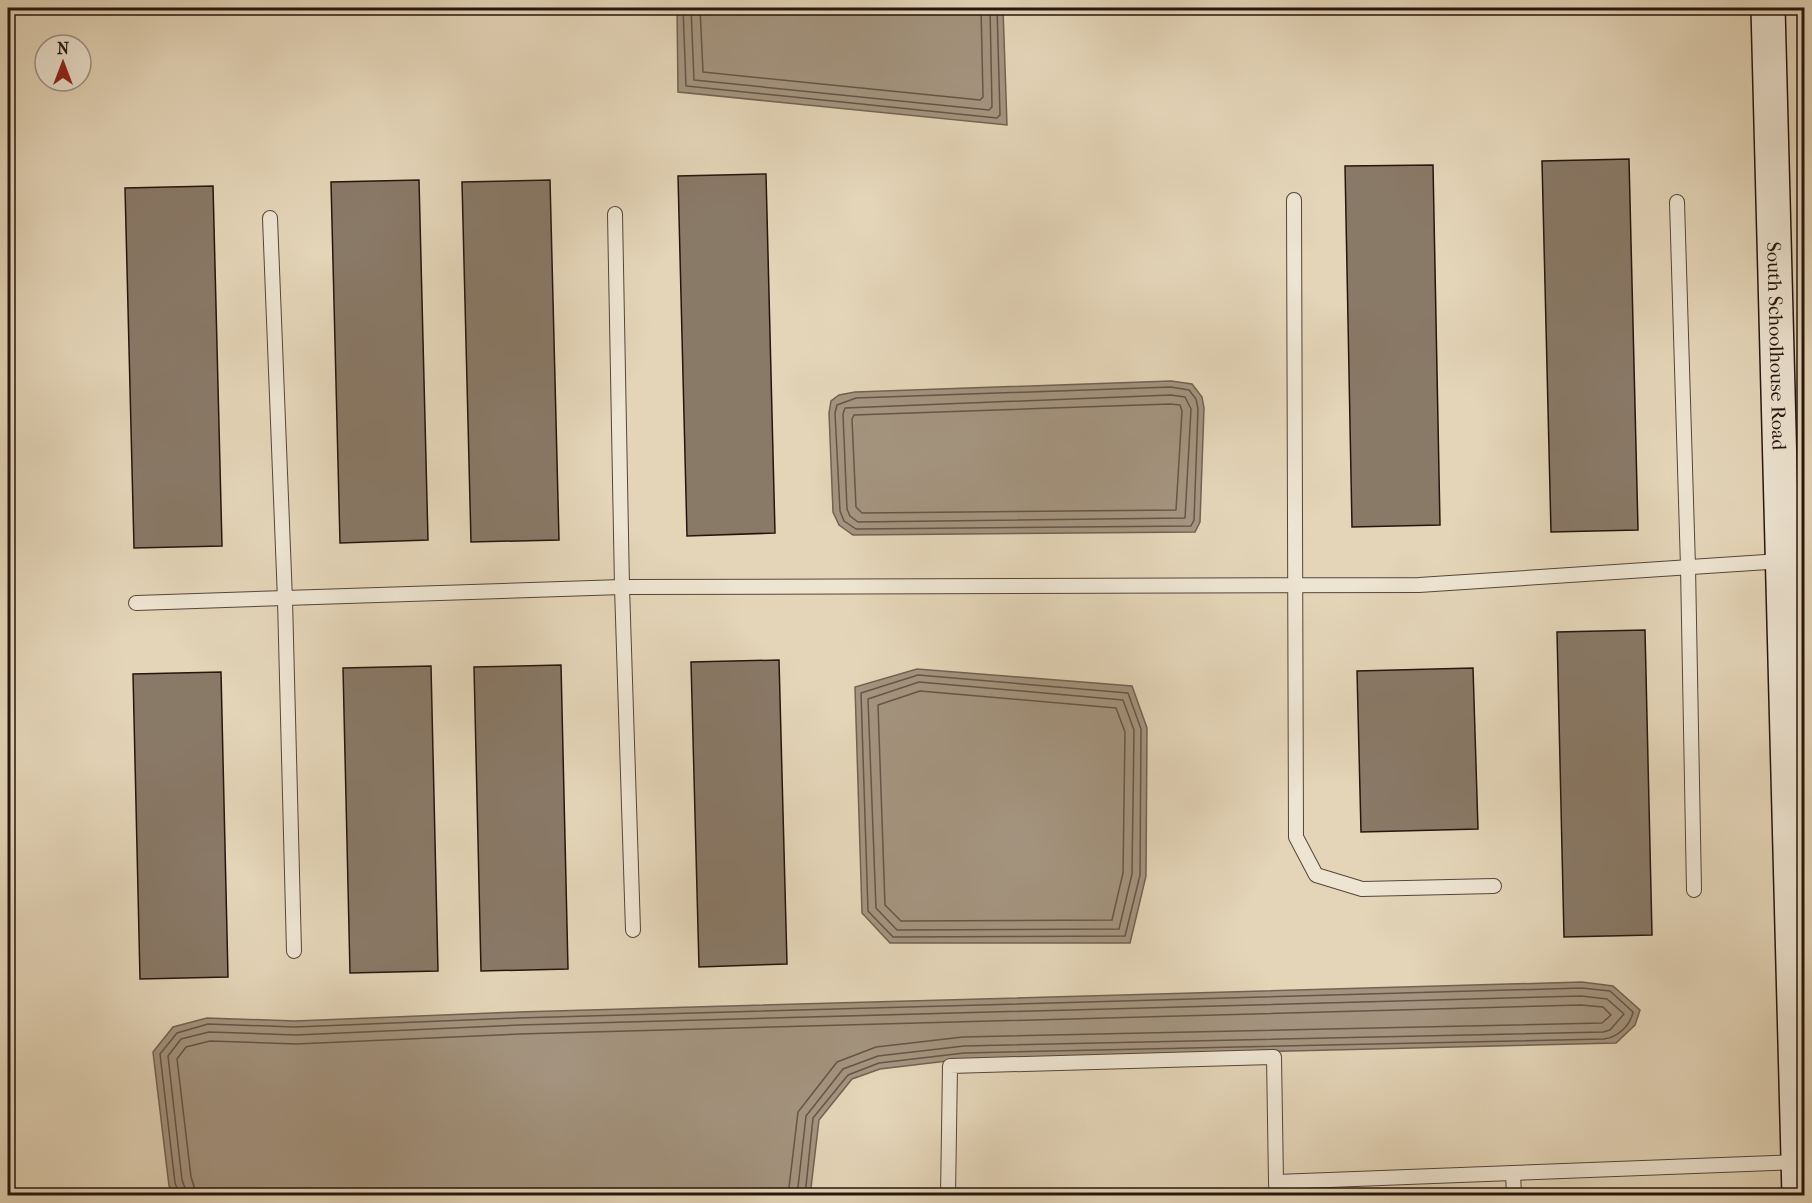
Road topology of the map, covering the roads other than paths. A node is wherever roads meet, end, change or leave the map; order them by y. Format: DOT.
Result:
graph roads {
  1 [pos="1768,8"];
  2 [pos="1294,200"];
  3 [pos="1677,202"];
  4 [pos="615,214"];
  5 [pos="270,218"];
  6 [pos="1782,561"];
  7 [pos="1689,567"];
  8 [pos="1297,586"];
  9 [pos="622,587"];
  10 [pos="285,600"];
  11 [pos="136,603"];
  12 [pos="1494,886"];
  13 [pos="1694,890"];
  14 [pos="633,930"];
  15 [pos="294,951"];
  16 [pos="1800,1037"];
  17 [pos="1799,1162"];
  18 [pos="1513,1173"];
  19 [pos="1277,1189"];
  20 [pos="948,1196"];
  21 [pos="1514,1196"];
  22 [pos="1800,1196"];
  1 -- 6 [label="street, South Schoolhouse Road"];
  2 -- 8 [label="lane"];
  3 -- 7 [label="lane"];
  4 -- 9 [label="lane"];
  5 -- 10 [label="lane"];
  6 -- 7 [label="lane"];
  6 -- 16 [label="street, South Schoolhouse Road"];
  7 -- 8 [label="lane"];
  7 -- 13 [label="lane"];
  8 -- 9 [label="lane"];
  8 -- 12 [label="lane"];
  9 -- 10 [label="lane"];
  9 -- 14 [label="lane"];
  10 -- 11 [label="lane"];
  10 -- 15 [label="lane"];
  16 -- 17 [label="street, South Schoolhouse Road"];
  17 -- 18 [label="lane"];
  17 -- 22 [label="street, South Schoolhouse Road"];
  18 -- 19 [label="lane"];
  18 -- 21 [label="lane"];
  19 -- 20 [label="lane"];
}
